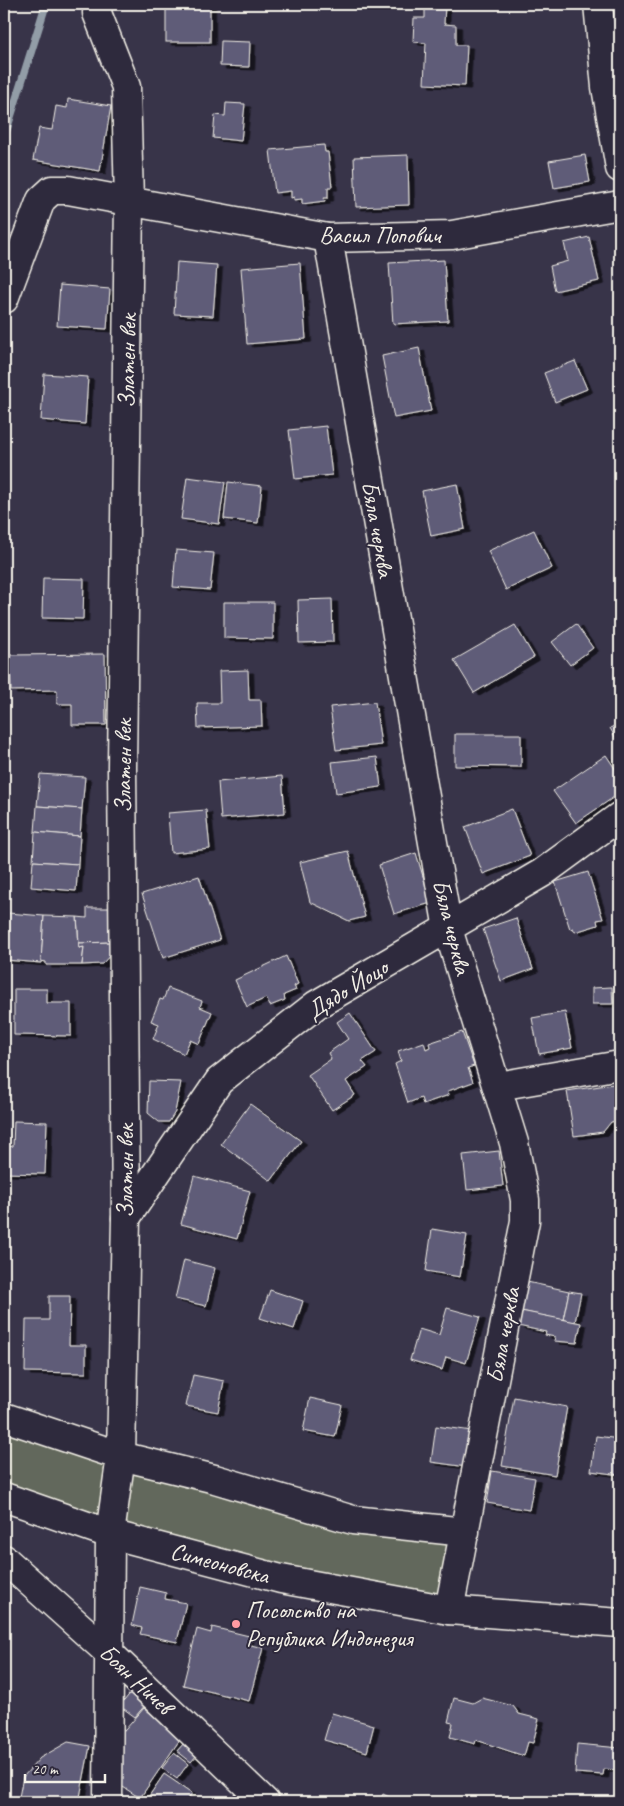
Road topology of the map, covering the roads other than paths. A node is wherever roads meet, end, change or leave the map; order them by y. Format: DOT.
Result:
graph roads {
  1 [pos="98,4"];
  2 [pos="598,4"];
  3 [pos="620,168"];
  4 [pos="129,201"];
  5 [pos="620,205"];
  6 [pos="328,238"];
  7 [pos="4,299"];
  8 [pos="620,816"];
  9 [pos="448,929"];
  10 [pos="620,1065"];
  11 [pos="498,1086"];
  12 [pos="126,1218"];
  13 [pos="4,1417"];
  14 [pos="121,1456"];
  15 [pos="4,1497"];
  16 [pos="465,1532"];
  17 [pos="110,1534"];
  18 [pos="4,1559"];
  19 [pos="449,1610"];
  20 [pos="620,1623"];
  21 [pos="108,1652"];
  22 [pos="108,1802"];
  23 [pos="265,1802"];
  1 -- 4 [label="street, Златен век"];
  2 -- 3 [label="street"];
  4 -- 6 [label="street, Васил Попович"];
  4 -- 7 [label="street, Васил Попович"];
  4 -- 12 [label="street, Златен век"];
  5 -- 6 [label="street, Васил Попович"];
  6 -- 9 [label="street, Бяла черква"];
  8 -- 9 [label="street, Дядо Йоцо"];
  9 -- 11 [label="street, Бяла черква"];
  9 -- 12 [label="street, Дядо Йоцо"];
  10 -- 11 [label="street"];
  11 -- 16 [label="street, Бяла черква"];
  12 -- 14 [label="street, Златен век"];
  13 -- 14 [label="street"];
  14 -- 16 [label="street"];
  14 -- 17 [label="street, Златен век"];
  15 -- 17 [label="street, Симеоновска"];
  16 -- 19 [label="street, Бяла черква"];
  17 -- 19 [label="street, Симеоновска"];
  17 -- 21 [label="street, Златен век"];
  18 -- 21 [label="street, Боян Ничев"];
  19 -- 20 [label="street, Симеоновска"];
  21 -- 22 [label="street"];
  21 -- 23 [label="street, Боян Ничев"];
}
